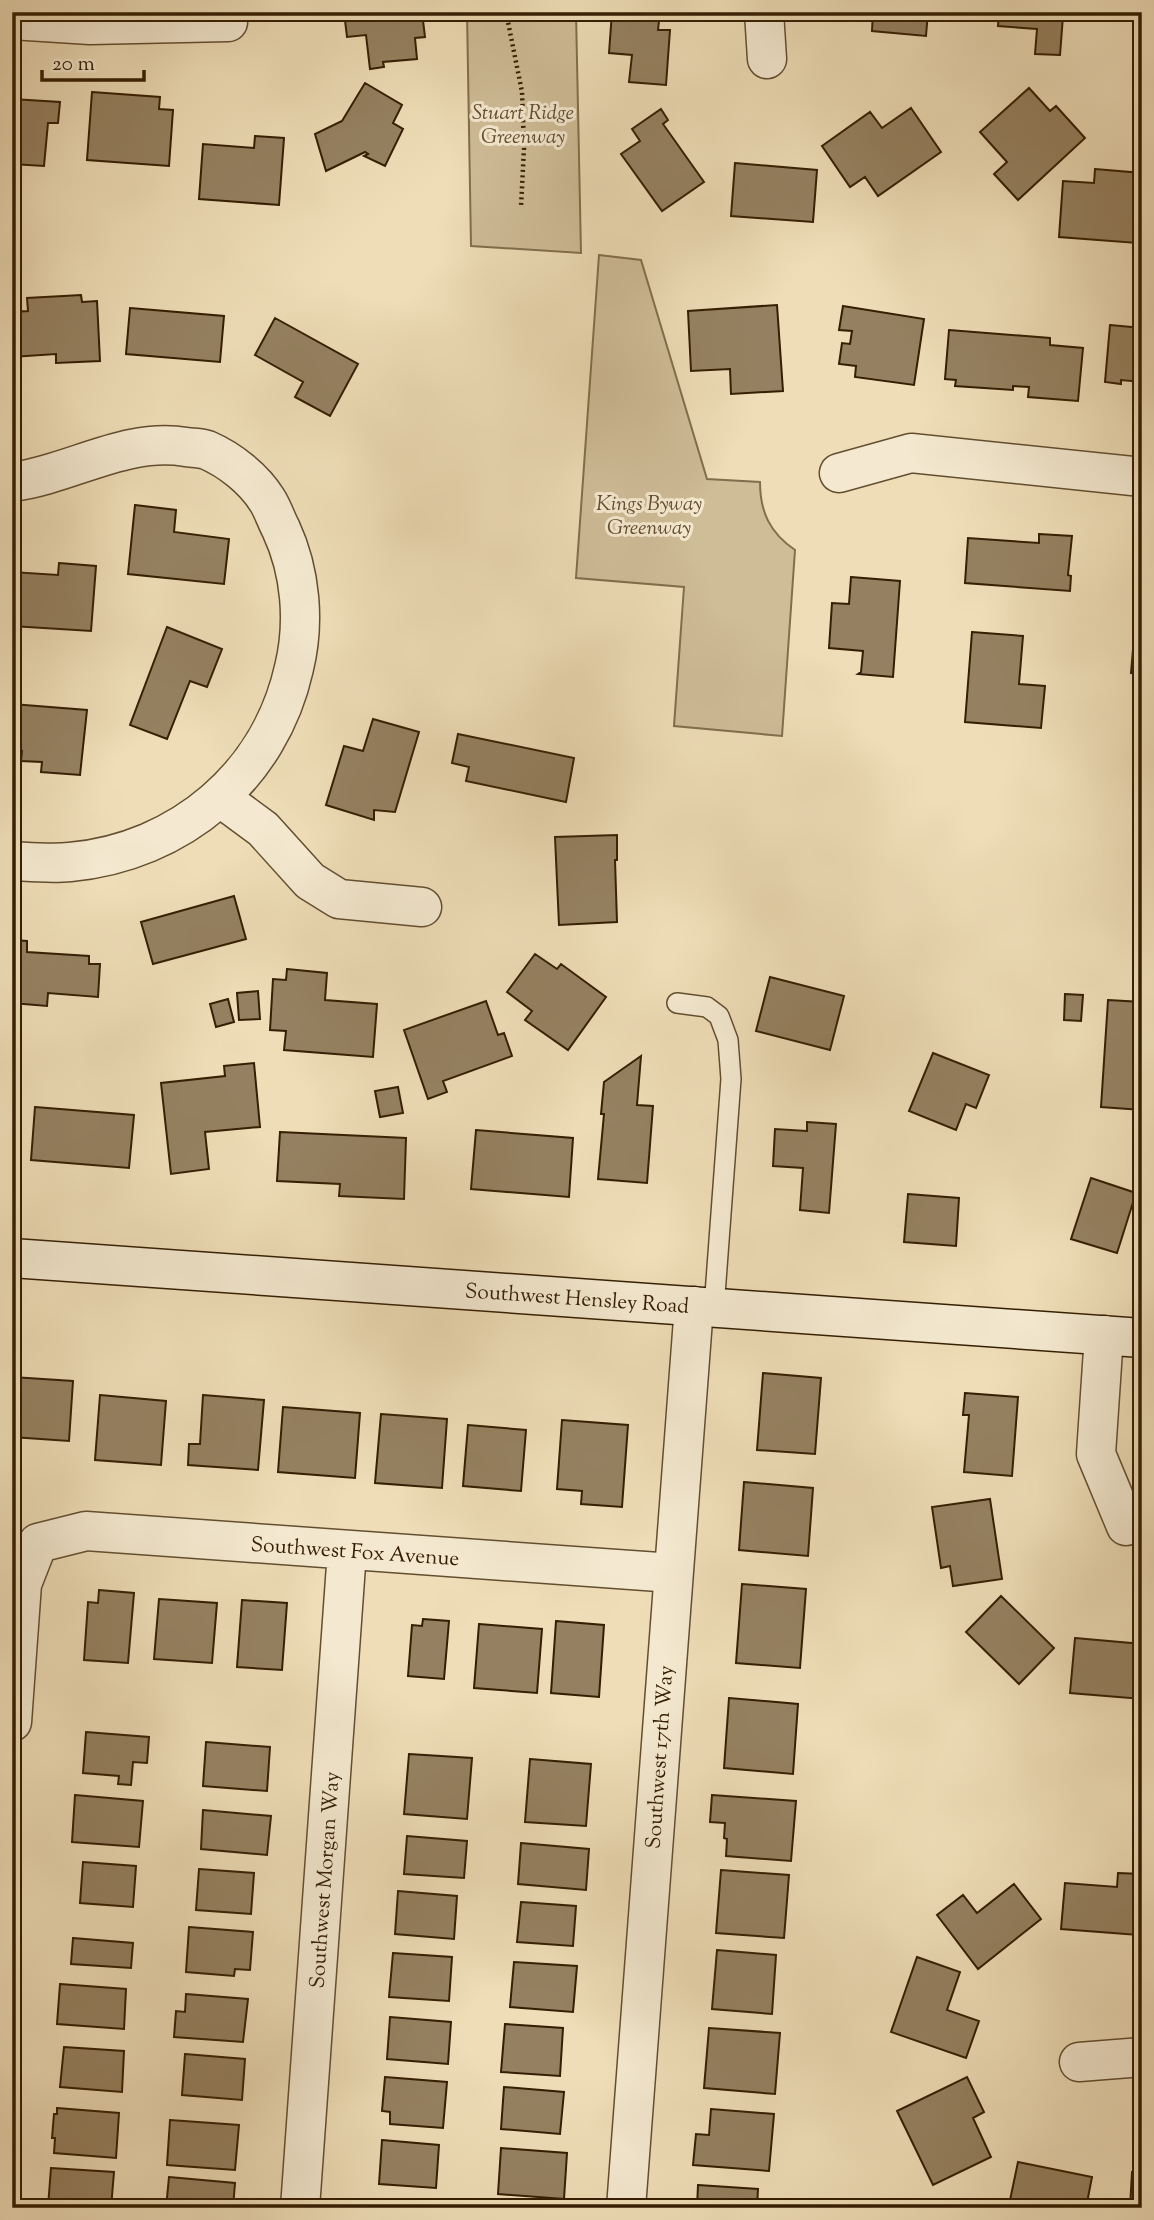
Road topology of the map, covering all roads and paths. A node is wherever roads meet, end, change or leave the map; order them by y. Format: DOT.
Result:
graph roads {
  1 [pos="506,12"];
  2 [pos="764,12"];
  3 [pos="12,20"];
  4 [pos="228,22"];
  5 [pos="767,59"];
  6 [pos="521,207"];
  7 [pos="839,473"];
  8 [pos="1142,477"];
  9 [pos="12,482"];
  10 [pos="221,798"];
  11 [pos="12,861"];
  12 [pos="422,907"];
  13 [pos="677,1003"];
  14 [pos="12,1258"];
  15 [pos="704,1307"];
  16 [pos="1104,1335"];
  17 [pos="1142,1338"];
  18 [pos="1126,1526"];
  19 [pos="347,1551"];
  20 [pos="673,1573"];
  21 [pos="12,1722"];
  22 [pos="1142,2057"];
  23 [pos="1079,2062"];
  24 [pos="300,2208"];
  25 [pos="626,2208"];
  1 -- 6 [label="path"];
  2 -- 5 [label="street"];
  3 -- 4 [label="street"];
  7 -- 8 [label="street"];
  9 -- 10 [label="street"];
  10 -- 11 [label="street"];
  10 -- 12 [label="street"];
  13 -- 15 [label="lane"];
  14 -- 15 [label="street, Southwest Hensley Road"];
  15 -- 16 [label="street, Southwest Hensley Road"];
  15 -- 20 [label="street, Southwest 17th Way"];
  16 -- 17 [label="street, Southwest Hensley Road"];
  16 -- 18 [label="street"];
  19 -- 20 [label="street, Southwest Fox Avenue"];
  19 -- 21 [label="street, Southwest Fox Avenue"];
  19 -- 24 [label="street, Southwest Morgan Way"];
  20 -- 25 [label="street, Southwest 17th Way"];
  22 -- 23 [label="street"];
}
